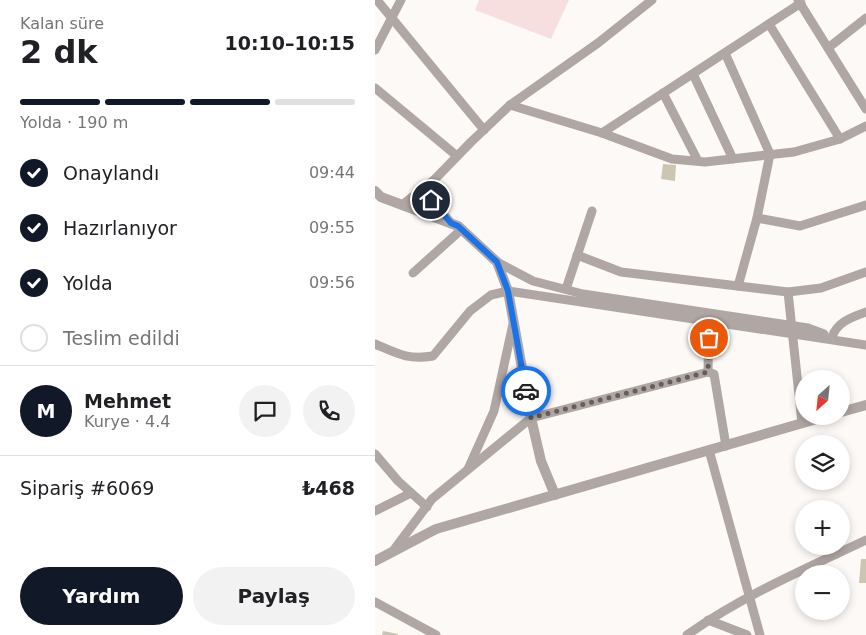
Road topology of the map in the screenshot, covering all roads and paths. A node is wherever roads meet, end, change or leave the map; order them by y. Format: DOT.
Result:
graph roads {
  1 [pos="377,0"];
  2 [pos="401,0"];
  3 [pos="652,0"];
  4 [pos="799,2"];
  5 [pos="392,17"];
  6 [pos="866,18"];
  7 [pos="769,24"];
  8 [pos="829,48"];
  9 [pos="375,50"];
  10 [pos="725,53"];
  11 [pos="693,74"];
  12 [pos="375,88"];
  13 [pos="663,93"];
  14 [pos="510,105"];
  15 [pos="866,109"];
  16 [pos="866,126"];
  17 [pos="484,130"];
  18 [pos="602,133"];
  19 [pos="840,139"];
  20 [pos="769,154"];
  21 [pos="457,156"];
  22 [pos="733,158"];
  23 [pos="698,161"];
  24 [pos="422,189"];
  25 [pos="375,191"];
  26 [pos="402,205"];
  27 [pos="866,205"];
  28 [pos="592,211"];
  29 [pos="757,218"];
  30 [pos="451,223"];
  31 [pos="462,229"];
  32 [pos="577,255"];
  33 [pos="497,262"];
  34 [pos="413,272"];
  35 [pos="866,272"];
  36 [pos="738,286"];
  37 [pos="566,289"];
  38 [pos="508,291"];
  39 [pos="788,292"];
  40 [pos="866,312"];
  41 [pos="709,321"];
  42 [pos="514,322"];
  43 [pos="792,329"];
  44 [pos="832,337"];
  45 [pos="843,341"];
  46 [pos="375,344"];
  47 [pos="866,345"];
  48 [pos="796,370"];
  49 [pos="708,372"];
  50 [pos="866,405"];
  51 [pos="850,409"];
  52 [pos="531,418"];
  53 [pos="795,425"];
  54 [pos="726,446"];
  55 [pos="709,450"];
  56 [pos="375,454"];
  57 [pos="467,471"];
  58 [pos="411,493"];
  59 [pos="555,495"];
  60 [pos="427,507"];
  61 [pos="375,511"];
  62 [pos="866,540"];
  63 [pos="393,551"];
  64 [pos="375,561"];
  65 [pos="749,596"];
  66 [pos="375,602"];
  67 [pos="708,620"];
  68 [pos="436,635"];
  69 [pos="687,635"];
  70 [pos="747,635"];
  71 [pos="761,635"];
  1 -- 5 [label="street"];
  2 -- 5 [label="street"];
  3 -- 14 [label="street"];
  4 -- 7 [label="street"];
  4 -- 8 [label="street"];
  5 -- 9 [label="street"];
  5 -- 17 [label="street"];
  6 -- 8 [label="street"];
  7 -- 10 [label="street"];
  7 -- 19 [label="street"];
  8 -- 15 [label="street"];
  10 -- 11 [label="street"];
  10 -- 20 [label="street"];
  11 -- 13 [label="street"];
  11 -- 22 [label="street"];
  12 -- 21 [label="street"];
  13 -- 18 [label="street"];
  13 -- 23 [label="street"];
  14 -- 17 [label="street"];
  14 -- 18 [label="street"];
  16 -- 19 [label="street"];
  17 -- 21 [label="street"];
  18 -- 23 [label="street"];
  19 -- 20 [label="street"];
  20 -- 22 [label="street"];
  20 -- 29 [label="street"];
  21 -- 24 [label="street"];
  22 -- 23 [label="street"];
  24 -- 26 [label="street"];
  24 -- 30 [label="street"];
  25 -- 26 [label="street"];
  26 -- 30 [label="street"];
  27 -- 29 [label="street"];
  28 -- 32 [label="street"];
  29 -- 36 [label="street"];
  30 -- 31 [label="street"];
  31 -- 33 [label="street"];
  31 -- 34 [label="street"];
  32 -- 36 [label="street"];
  32 -- 37 [label="street"];
  33 -- 37 [label="street"];
  33 -- 38 [label="street"];
  35 -- 39 [label="street"];
  36 -- 39 [label="street"];
  37 -- 43 [label="street"];
  38 -- 41 [label="street"];
  38 -- 42 [label="street"];
  38 -- 46 [label="street"];
  39 -- 43 [label="street"];
  40 -- 44 [label="street"];
  41 -- 43 [label="street"];
  41 -- 49 [label="street"];
  42 -- 52 [label="street"];
  42 -- 57 [label="street"];
  43 -- 44 [label="street"];
  43 -- 45 [label="street"];
  43 -- 48 [label="street"];
  44 -- 45 [label="street"];
  45 -- 47 [label="street"];
  49 -- 52 [label="street"];
  49 -- 54 [label="street"];
  50 -- 51 [label="street"];
  52 -- 57 [label="street"];
  52 -- 59 [label="street"];
  53 -- 54 [label="street"];
  54 -- 55 [label="street"];
  55 -- 59 [label="street"];
  55 -- 65 [label="street"];
  56 -- 58 [label="street"];
  57 -- 60 [label="street"];
  58 -- 60 [label="street"];
  58 -- 61 [label="street"];
  59 -- 63 [label="street"];
  60 -- 63 [label="street"];
  62 -- 65 [label="street"];
  63 -- 64 [label="street"];
  65 -- 67 [label="street"];
  65 -- 71 [label="street"];
  66 -- 68 [label="street"];
  67 -- 69 [label="street"];
  67 -- 70 [label="street"];
}
